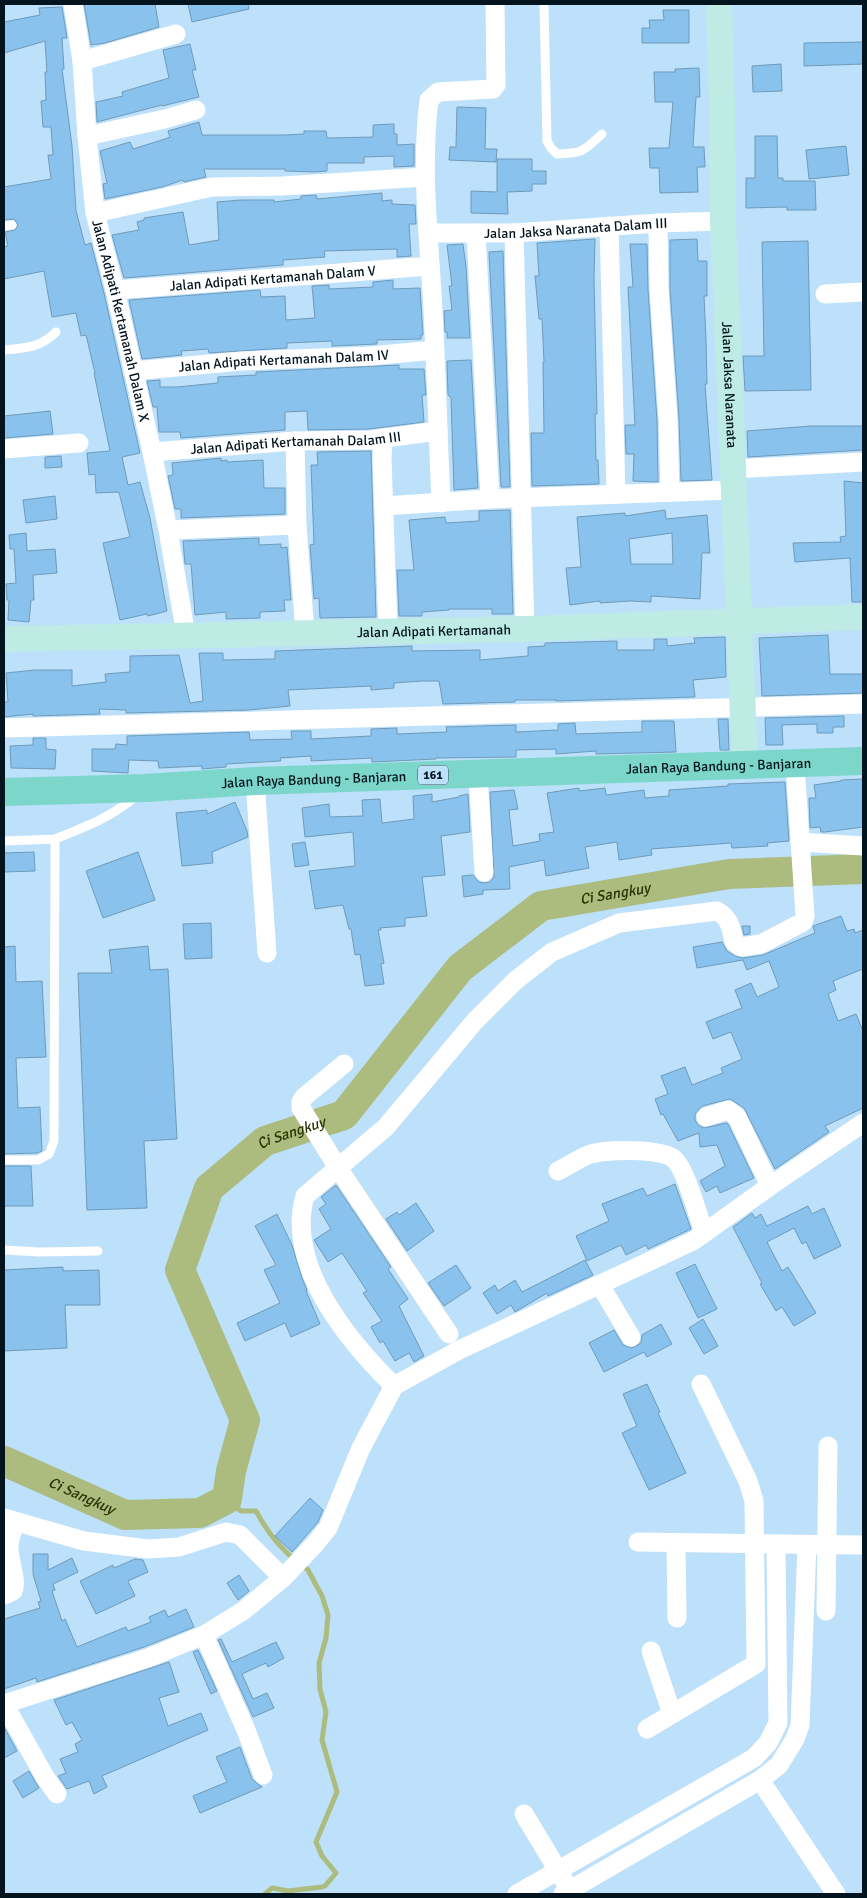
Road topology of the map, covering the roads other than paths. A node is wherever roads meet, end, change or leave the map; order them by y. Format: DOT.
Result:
graph roads {
  1 [pos="73,4"];
  2 [pos="494,4"];
  3 [pos="544,4"];
  4 [pos="719,4"];
  5 [pos="176,34"];
  6 [pos="82,61"];
  7 [pos="196,110"];
  8 [pos="602,134"];
  9 [pos="87,136"];
  10 [pos="425,177"];
  11 [pos="95,213"];
  12 [pos="723,221"];
  13 [pos="658,223"];
  14 [pos="609,226"];
  15 [pos="428,233"];
  16 [pos="476,233"];
  17 [pos="514,233"];
  18 [pos="430,266"];
  19 [pos="115,290"];
  20 [pos="863,292"];
  21 [pos="825,294"];
  22 [pos="56,332"];
  23 [pos="4,350"];
  24 [pos="435,350"];
  25 [pos="133,371"];
  26 [pos="438,431"];
  27 [pos="383,438"];
  28 [pos="79,442"];
  29 [pos="295,442"];
  30 [pos="4,449"];
  31 [pos="152,452"];
  32 [pos="863,462"];
  33 [pos="733,480"];
  34 [pos="670,492"];
  35 [pos="616,494"];
  36 [pos="522,498"];
  37 [pos="490,499"];
  38 [pos="441,503"];
  39 [pos="384,506"];
  40 [pos="297,525"];
  41 [pos="168,530"];
  42 [pos="863,617"];
  43 [pos="738,622"];
  44 [pos="525,629"];
  45 [pos="388,631"];
  46 [pos="305,633"];
  47 [pos="186,635"];
  48 [pos="4,639"];
  49 [pos="863,704"];
  50 [pos="743,707"];
  51 [pos="863,712"];
  52 [pos="4,728"];
  53 [pos="863,761"];
  54 [pos="795,764"];
  55 [pos="745,765"];
  56 [pos="478,774"];
  57 [pos="255,782"];
  58 [pos="145,788"];
  59 [pos="4,792"];
  60 [pos="55,839"];
  61 [pos="4,841"];
  62 [pos="800,843"];
  63 [pos="863,846"];
  64 [pos="484,872"];
  65 [pos="267,953"];
  66 [pos="344,1064"];
  67 [pos="706,1118"];
  68 [pos="863,1123"];
  69 [pos="4,1160"];
  70 [pos="333,1161"];
  71 [pos="558,1171"];
  72 [pos="770,1186"];
  73 [pos="704,1233"];
  74 [pos="4,1250"];
  75 [pos="98,1251"];
  76 [pos="600,1285"];
  77 [pos="449,1334"];
  78 [pos="631,1337"];
  79 [pos="702,1384"];
  80 [pos="394,1386"];
  81 [pos="828,1446"];
  82 [pos="10,1520"];
  83 [pos="638,1542"];
  84 [pos="676,1543"];
  85 [pos="754,1543"];
  86 [pos="776,1544"];
  87 [pos="807,1545"];
  88 [pos="828,1546"];
  89 [pos="863,1546"];
  90 [pos="291,1569"];
  91 [pos="4,1595"];
  92 [pos="826,1612"];
  93 [pos="677,1618"];
  94 [pos="204,1635"];
  95 [pos="651,1651"];
  96 [pos="4,1704"];
  97 [pos="672,1714"];
  98 [pos="647,1729"];
  99 [pos="263,1775"];
  100 [pos="760,1780"];
  101 [pos="57,1794"];
  102 [pos="524,1814"];
  103 [pos="559,1871"];
  104 [pos="568,1893"];
  105 [pos="516,1894"];
  106 [pos="836,1894"];
  1 -- 6 [label="street, Jalan Adipati Kertamanah Dalam X"];
  2 -- 10 [label="street"];
  3 -- 8 [label="lane"];
  4 -- 12 [label="main road, Jalan Jaksa Naranata"];
  5 -- 6 [label="street"];
  6 -- 9 [label="street, Jalan Adipati Kertamanah Dalam X"];
  7 -- 9 [label="street"];
  9 -- 11 [label="street, Jalan Adipati Kertamanah Dalam X"];
  10 -- 11 [label="street"];
  10 -- 15 [label="street"];
  11 -- 19 [label="street, Jalan Adipati Kertamanah Dalam X"];
  12 -- 13 [label="street, Jalan Jaksa Naranata Dalam III"];
  12 -- 33 [label="main road, Jalan Jaksa Naranata"];
  13 -- 14 [label="street, Jalan Jaksa Naranata Dalam III"];
  13 -- 34 [label="street"];
  14 -- 17 [label="street, Jalan Jaksa Naranata Dalam III"];
  14 -- 35 [label="street"];
  15 -- 16 [label="street, Jalan Jaksa Naranata Dalam III"];
  15 -- 18 [label="street"];
  16 -- 17 [label="street, Jalan Jaksa Naranata Dalam III"];
  16 -- 37 [label="street"];
  17 -- 36 [label="street"];
  18 -- 19 [label="street, Jalan Adipati Kertamanah Dalam V"];
  18 -- 24 [label="street"];
  19 -- 25 [label="street, Jalan Adipati Kertamanah Dalam X"];
  20 -- 21 [label="street"];
  22 -- 23 [label="lane"];
  24 -- 25 [label="street, Jalan Adipati Kertamanah Dalam IV"];
  24 -- 26 [label="street"];
  25 -- 31 [label="street, Jalan Adipati Kertamanah Dalam X"];
  26 -- 27 [label="street, Jalan Adipati Kertamanah Dalam III"];
  26 -- 38 [label="street"];
  27 -- 29 [label="street, Jalan Adipati Kertamanah Dalam III"];
  27 -- 39 [label="street"];
  28 -- 30 [label="street"];
  29 -- 31 [label="street, Jalan Adipati Kertamanah Dalam III"];
  29 -- 40 [label="street"];
  31 -- 41 [label="street, Jalan Adipati Kertamanah Dalam X"];
  32 -- 33 [label="street"];
  33 -- 34 [label="street"];
  33 -- 43 [label="main road, Jalan Jaksa Naranata"];
  34 -- 35 [label="street"];
  35 -- 36 [label="street"];
  36 -- 37 [label="street"];
  36 -- 44 [label="street"];
  37 -- 38 [label="street"];
  38 -- 39 [label="street"];
  39 -- 45 [label="street"];
  40 -- 41 [label="street"];
  40 -- 46 [label="street"];
  41 -- 47 [label="street, Jalan Adipati Kertamanah Dalam X"];
  42 -- 43 [label="main road, Jalan Adipati Kertamanah"];
  43 -- 44 [label="main road, Jalan Adipati Kertamanah"];
  43 -- 50 [label="main road, Jalan Jaksa Naranata"];
  44 -- 45 [label="main road, Jalan Adipati Kertamanah"];
  45 -- 46 [label="main road, Jalan Adipati Kertamanah"];
  46 -- 47 [label="main road, Jalan Adipati Kertamanah"];
  47 -- 48 [label="main road, Jalan Adipati Kertamanah"];
  49 -- 50 [label="street"];
  49 -- 51 [label="street"];
  50 -- 52 [label="street"];
  50 -- 55 [label="main road, Jalan Jaksa Naranata"];
  53 -- 54 [label="main road, Jalan Raya Bandung - Banjaran / 161"];
  54 -- 55 [label="main road, Jalan Raya Bandung - Banjaran / 161"];
  54 -- 62 [label="street"];
  55 -- 56 [label="main road, Jalan Raya Bandung - Banjaran / 161"];
  56 -- 57 [label="main road, Jalan Raya Bandung - Banjaran / 161"];
  56 -- 64 [label="street"];
  57 -- 58 [label="main road, Jalan Raya Bandung - Banjaran / 161"];
  57 -- 65 [label="street"];
  58 -- 59 [label="main road, Jalan Raya Bandung - Banjaran / 161"];
  58 -- 60 [label="lane"];
  60 -- 61 [label="lane"];
  60 -- 69 [label="lane"];
  62 -- 63 [label="street"];
  62 -- 70 [label="street"];
  66 -- 70 [label="street"];
  67 -- 72 [label="street"];
  68 -- 72 [label="street"];
  70 -- 77 [label="street"];
  70 -- 80 [label="street"];
  71 -- 73 [label="street"];
  72 -- 73 [label="street"];
  73 -- 76 [label="street"];
  74 -- 75 [label="lane"];
  76 -- 78 [label="street"];
  76 -- 80 [label="street"];
  79 -- 85 [label="street"];
  80 -- 90 [label="street"];
  81 -- 88 [label="street"];
  82 -- 90 [label="street"];
  82 -- 91 [label="street"];
  83 -- 84 [label="street"];
  84 -- 85 [label="street"];
  84 -- 93 [label="street"];
  85 -- 86 [label="street"];
  85 -- 97 [label="street"];
  86 -- 87 [label="street"];
  86 -- 103 [label="street"];
  87 -- 88 [label="street"];
  87 -- 100 [label="street"];
  88 -- 89 [label="street"];
  88 -- 92 [label="street"];
  90 -- 94 [label="street"];
  94 -- 96 [label="street"];
  94 -- 99 [label="street"];
  95 -- 97 [label="street"];
  96 -- 101 [label="street"];
  97 -- 98 [label="street"];
  100 -- 104 [label="street"];
  100 -- 106 [label="street"];
  102 -- 103 [label="street"];
  103 -- 104 [label="street"];
  103 -- 105 [label="street"];
}
